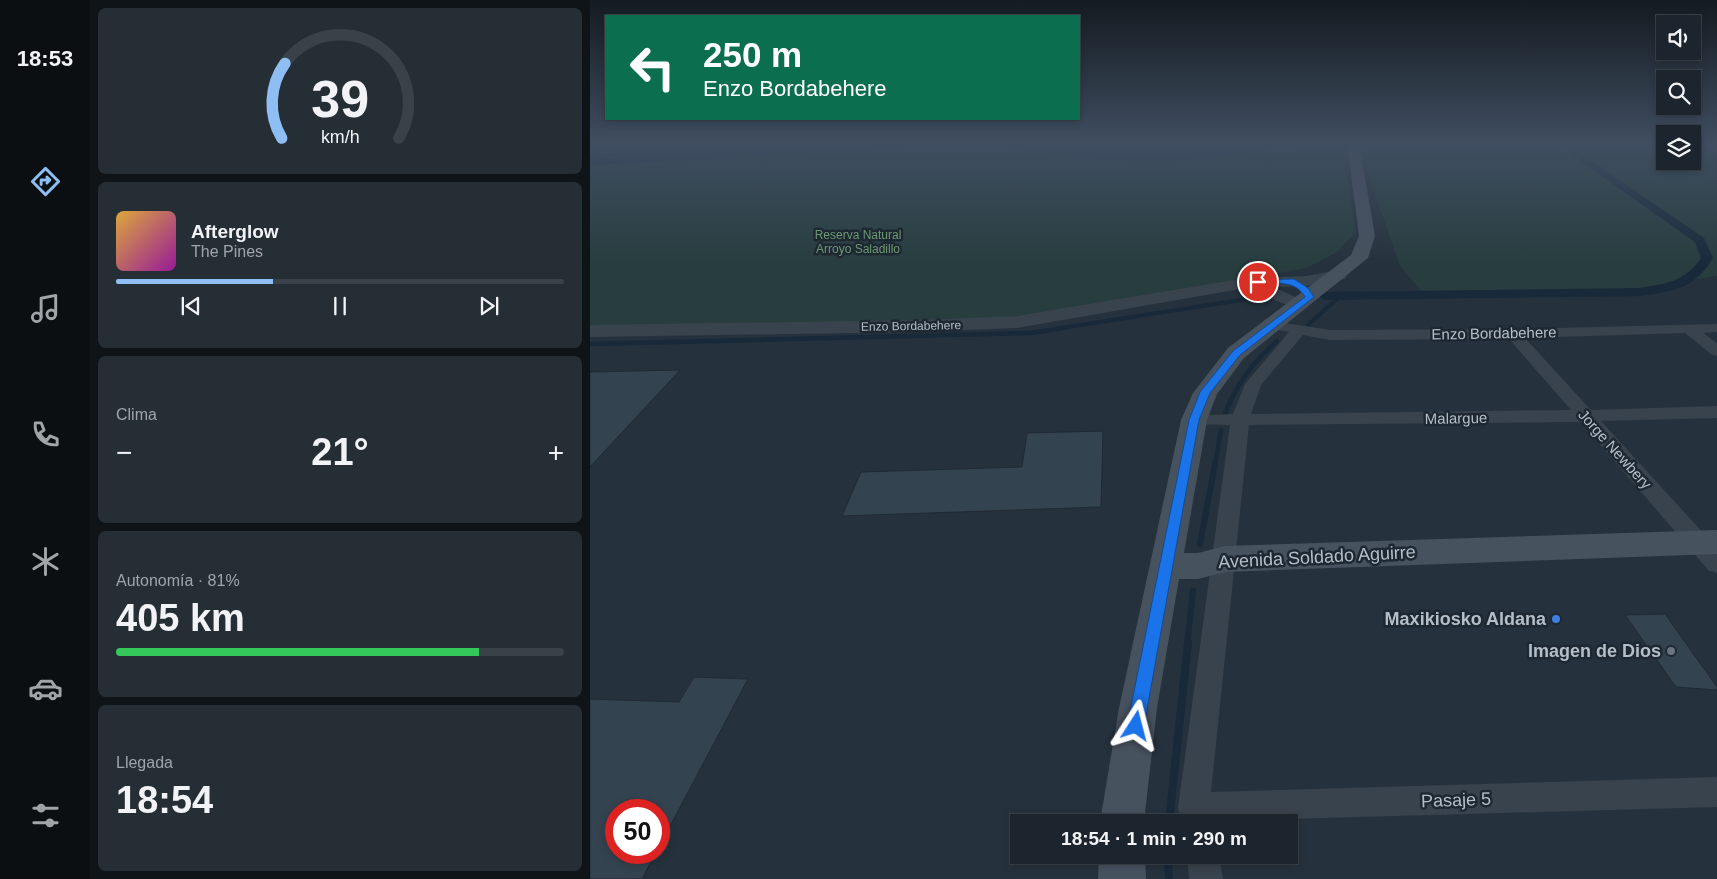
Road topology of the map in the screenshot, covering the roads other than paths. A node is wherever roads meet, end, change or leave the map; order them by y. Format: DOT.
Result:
graph roads {
  1 [pos="1359,184"];
  2 [pos="1339,275"];
  3 [pos="1292,281"];
  4 [pos="1230,287"];
  5 [pos="1304,301"];
  6 [pos="1285,328"];
  7 [pos="1717,328"];
  8 [pos="1689,329"];
  9 [pos="590,332"];
  10 [pos="1513,334"];
  11 [pos="1717,351"];
  12 [pos="1717,412"];
  13 [pos="1586,416"];
  14 [pos="1194,420"];
  15 [pos="1240,420"];
  16 [pos="1712,553"];
  17 [pos="1203,566"];
  18 [pos="1717,792"];
  19 [pos="1123,814"];
  20 [pos="1196,814"];
  21 [pos="1219,814"];
  22 [pos="1122,864"];
  23 [pos="1204,864"];
  24 [pos="1122,879"];
  25 [pos="1206,879"];
  1 -- 2 [label="main road"];
  2 -- 3 [label="street, Enzo Bordabehere"];
  2 -- 5 [label="main road"];
  3 -- 4 [label="street, Enzo Bordabehere"];
  3 -- 5 [label="street"];
  4 -- 5 [label="street, Enzo Bordabehere"];
  4 -- 9 [label="street, Enzo Bordabehere"];
  5 -- 6 [label="main road"];
  6 -- 10 [label="street, Enzo Bordabehere"];
  6 -- 14 [label="main road"];
  6 -- 15 [label="street"];
  7 -- 8 [label="street, Enzo Bordabehere"];
  8 -- 10 [label="street, Enzo Bordabehere"];
  8 -- 11 [label="street"];
  10 -- 13 [label="street, Jorge Newbery"];
  12 -- 13 [label="street, Malargue"];
  13 -- 15 [label="street, Malargue"];
  13 -- 16 [label="street, Jorge Newbery"];
  14 -- 15 [label="street, Malargue"];
  14 -- 17 [label="main road"];
  15 -- 17 [label="street"];
  16 -- 17 [label="main road, Avenida Soldado Aguirre"];
  17 -- 19 [label="main road"];
  17 -- 20 [label="street"];
  18 -- 21 [label="street, Pasaje 5"];
  22 -- 24 [label="main road"];
  23 -- 25 [label="street"];
}
